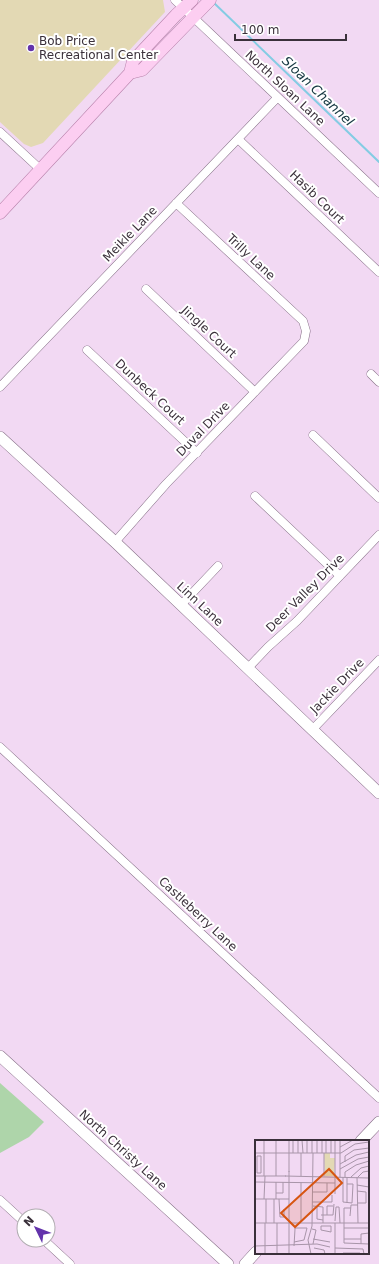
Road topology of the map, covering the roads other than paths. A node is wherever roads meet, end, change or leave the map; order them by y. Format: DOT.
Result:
graph roads {
  1 [pos="183,3"];
  2 [pos="206,4"];
  3 [pos="193,17"];
  4 [pos="130,73"];
  5 [pos="277,98"];
  6 [pos="0,132"];
  7 [pos="238,139"];
  8 [pos="41,170"];
  9 [pos="379,194"];
  10 [pos="176,203"];
  11 [pos="0,213"];
  12 [pos="379,272"];
  13 [pos="146,289"];
  14 [pos="306,331"];
  15 [pos="87,350"];
  16 [pos="371,374"];
  17 [pos="379,382"];
  18 [pos="0,386"];
  19 [pos="255,392"];
  20 [pos="313,435"];
  21 [pos="0,437"];
  22 [pos="197,453"];
  23 [pos="255,496"];
  24 [pos="379,498"];
  25 [pos="379,535"];
  26 [pos="115,542"];
  27 [pos="218,566"];
  28 [pos="340,576"];
  29 [pos="182,605"];
  30 [pos="377,665"];
  31 [pos="248,668"];
  32 [pos="313,729"];
  33 [pos="0,747"];
  34 [pos="379,793"];
  35 [pos="0,1056"];
  36 [pos="379,1098"];
  37 [pos="379,1122"];
  38 [pos="362,1140"];
  39 [pos="0,1200"];
  40 [pos="16,1215"];
  41 [pos="53,1248"];
  42 [pos="255,1253"];
  43 [pos="70,1264"];
  44 [pos="228,1264"];
  45 [pos="245,1264"];
  1 -- 3 [label="street, North Sloan Lane"];
  1 -- 4 [label="main road"];
  2 -- 3 [label="main road"];
  3 -- 4 [label="main road"];
  3 -- 5 [label="street, North Sloan Lane"];
  4 -- 8 [label="main road"];
  5 -- 7 [label="street, Meikle Lane"];
  5 -- 9 [label="street, North Sloan Lane"];
  6 -- 8 [label="street"];
  7 -- 10 [label="street, Meikle Lane"];
  7 -- 12 [label="street, Hasib Court"];
  8 -- 11 [label="main road"];
  10 -- 14 [label="street, Trilly Lane"];
  10 -- 18 [label="street, Meikle Lane"];
  13 -- 19 [label="street, Jingle Court"];
  14 -- 19 [label="street, Duval Drive"];
  15 -- 22 [label="street, Dunbeck Court"];
  16 -- 17 [label="street"];
  19 -- 22 [label="street, Duval Drive"];
  20 -- 24 [label="street"];
  21 -- 26 [label="street, Linn Lane"];
  22 -- 26 [label="street, Duval Drive"];
  23 -- 28 [label="street"];
  25 -- 28 [label="street, Deer Valley Drive"];
  26 -- 29 [label="street, Linn Lane"];
  27 -- 29 [label="street"];
  28 -- 31 [label="street, Deer Valley Drive"];
  29 -- 31 [label="street, Linn Lane"];
  30 -- 32 [label="street, Jackie Drive"];
  31 -- 32 [label="street, Linn Lane"];
  32 -- 34 [label="street, Linn Lane"];
  33 -- 36 [label="street, Castleberry Lane"];
  35 -- 44 [label="street, North Christy Lane"];
  37 -- 38 [label="street"];
  39 -- 40 [label="street"];
  41 -- 43 [label="street"];
  42 -- 45 [label="street"];
}
